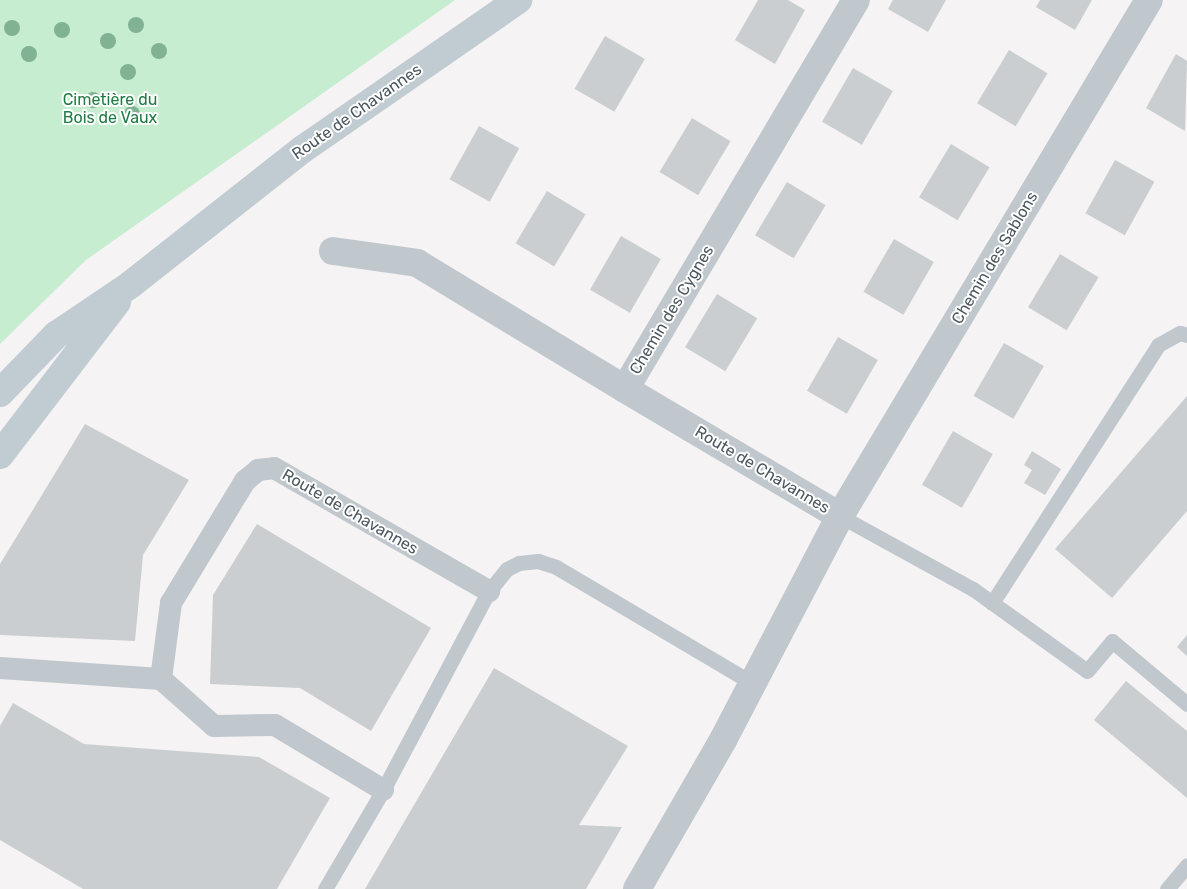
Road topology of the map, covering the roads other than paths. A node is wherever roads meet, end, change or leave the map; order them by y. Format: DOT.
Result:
graph roads {
  1 [pos="518,0"];
  2 [pos="856,0"];
  3 [pos="1149,0"];
  4 [pos="333,251"];
  5 [pos="130,285"];
  6 [pos="1187,335"];
  7 [pos="626,389"];
  8 [pos="0,393"];
  9 [pos="0,455"];
  10 [pos="840,516"];
  11 [pos="489,591"];
  12 [pos="992,603"];
  13 [pos="0,668"];
  14 [pos="161,679"];
  15 [pos="752,683"];
  16 [pos="1187,704"];
  17 [pos="383,790"];
  18 [pos="1187,865"];
  19 [pos="326,889"];
  20 [pos="637,889"];
  21 [pos="1168,889"];
  1 -- 5 [label="main road, Route de Chavannes"];
  2 -- 7 [label="street, Chemin des Cygnes"];
  3 -- 10 [label="street, Chemin des Sablons"];
  4 -- 7 [label="street, Chemin des Cygnes"];
  5 -- 8 [label="main road, Route de Chavannes"];
  5 -- 9 [label="main road, Route de Chavannes"];
  6 -- 12 [label="lane"];
  7 -- 10 [label="street, Route de Chavannes"];
  10 -- 12 [label="lane"];
  10 -- 15 [label="street, Route de Chavannes"];
  11 -- 14 [label="street, Route de Chavannes"];
  11 -- 15 [label="lane"];
  11 -- 17 [label="lane"];
  12 -- 16 [label="lane"];
  13 -- 14 [label="street"];
  14 -- 17 [label="street"];
  15 -- 20 [label="street, Route de Chavannes"];
  17 -- 19 [label="lane"];
  18 -- 21 [label="lane"];
}
